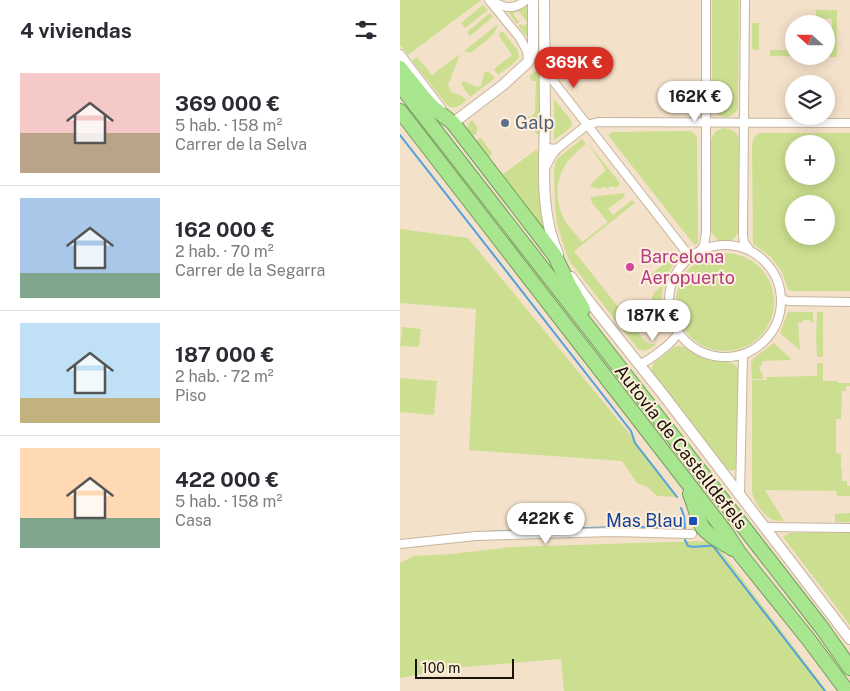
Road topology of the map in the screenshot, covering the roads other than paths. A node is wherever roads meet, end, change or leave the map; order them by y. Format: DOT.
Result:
graph roads {
  1 [pos="490,0"];
  2 [pos="526,0"];
  3 [pos="533,0"];
  4 [pos="544,0"];
  5 [pos="706,0"];
  6 [pos="745,0"];
  7 [pos="400,54"];
  8 [pos="529,59"];
  9 [pos="545,64"];
  10 [pos="400,68"];
  11 [pos="400,85"];
  12 [pos="400,111"];
  13 [pos="744,122"];
  14 [pos="453,123"];
  15 [pos="706,123"];
  16 [pos="850,123"];
  17 [pos="587,125"];
  18 [pos="544,148"];
  19 [pos="558,148"];
  20 [pos="545,168"];
  21 [pos="552,240"];
  22 [pos="701,250"];
  23 [pos="750,251"];
  24 [pos="555,256"];
  25 [pos="690,257"];
  26 [pos="781,299"];
  27 [pos="850,302"];
  28 [pos="678,333"];
  29 [pos="743,354"];
  30 [pos="614,362"];
  31 [pos="640,364"];
  32 [pos="680,473"];
  33 [pos="740,495"];
  34 [pos="697,513"];
  35 [pos="764,527"];
  36 [pos="850,528"];
  37 [pos="692,534"];
  38 [pos="714,538"];
  39 [pos="400,544"];
  40 [pos="740,554"];
  41 [pos="850,639"];
  42 [pos="850,668"];
  43 [pos="847,691"];
  1 -- 2 [label="street"];
  1 -- 8 [label="street"];
  3 -- 8 [label="main road"];
  4 -- 9 [label="main road"];
  5 -- 15 [label="street"];
  6 -- 13 [label="street"];
  7 -- 14 [label="street"];
  8 -- 14 [label="main road"];
  9 -- 17 [label="street"];
  9 -- 18 [label="main road"];
  10 -- 14 [label="highway"];
  11 -- 30 [label="highway, Autovia de Castelldefels"];
  12 -- 32 [label="highway, Autovia de Castelldefels"];
  13 -- 15 [label="street"];
  13 -- 16 [label="street"];
  13 -- 23 [label="street"];
  14 -- 24 [label="highway"];
  15 -- 17 [label="street"];
  15 -- 22 [label="street"];
  17 -- 19 [label="street"];
  17 -- 25 [label="street"];
  18 -- 19 [label="street"];
  18 -- 20 [label="main road"];
  19 -- 20 [label="street"];
  20 -- 21 [label="main road"];
  21 -- 24 [label="highway"];
  21 -- 31 [label="main road"];
  22 -- 23 [label="street"];
  22 -- 25 [label="street"];
  23 -- 26 [label="street"];
  24 -- 30 [label="highway"];
  25 -- 28 [label="street"];
  26 -- 27 [label="street"];
  26 -- 29 [label="street"];
  28 -- 29 [label="street"];
  28 -- 31 [label="street"];
  29 -- 33 [label="street"];
  30 -- 42 [label="highway, Autovia de Castelldefels"];
  31 -- 33 [label="main road"];
  32 -- 34 [label="highway"];
  32 -- 40 [label="highway, Autovia de Castelldefels"];
  33 -- 35 [label="main road"];
  34 -- 37 [label="highway"];
  34 -- 38 [label="highway"];
  35 -- 36 [label="street"];
  35 -- 41 [label="main road"];
  37 -- 38 [label="highway"];
  37 -- 39 [label="street"];
  38 -- 40 [label="highway"];
  40 -- 43 [label="highway, Autovia de Castelldefels"];
}
